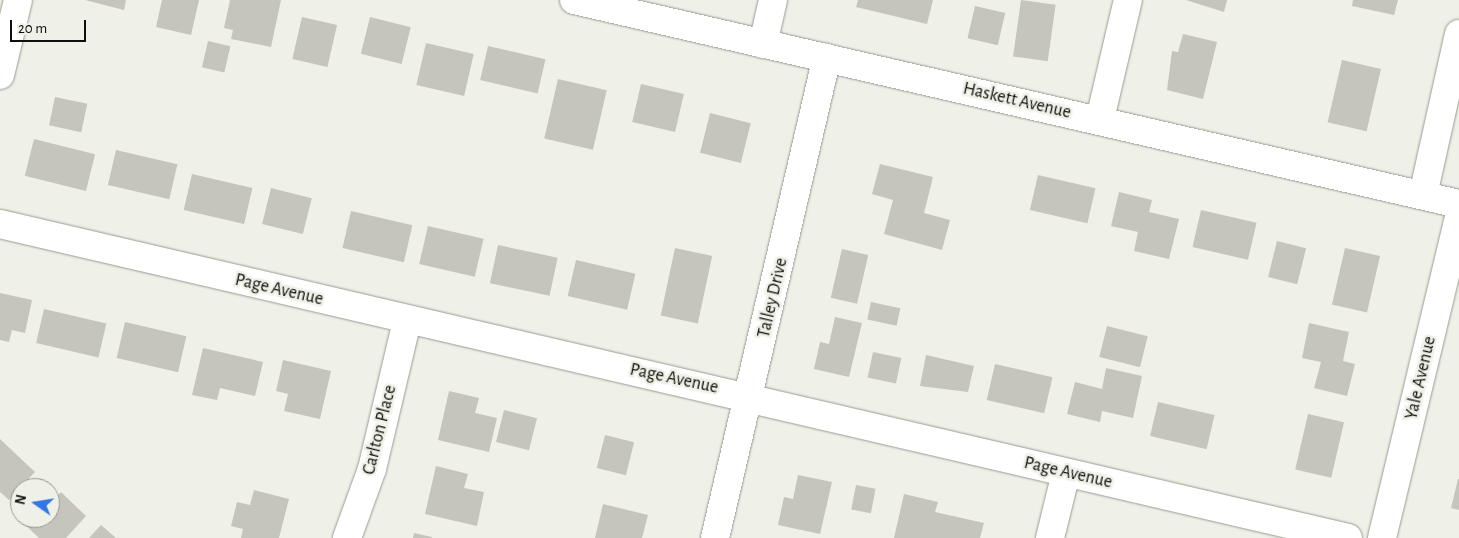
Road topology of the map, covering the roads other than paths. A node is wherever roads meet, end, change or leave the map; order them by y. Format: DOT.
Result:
graph roads {
  1 [pos="18,0"];
  2 [pos="574,0"];
  3 [pos="773,0"];
  4 [pos="1128,0"];
  5 [pos="1459,34"];
  6 [pos="763,44"];
  7 [pos="827,58"];
  8 [pos="0,75"];
  9 [pos="1100,119"];
  10 [pos="1423,196"];
  11 [pos="1459,204"];
  12 [pos="1459,218"];
  13 [pos="0,224"];
  14 [pos="407,321"];
  15 [pos="750,396"];
  16 [pos="1066,473"];
  17 [pos="347,538"];
  18 [pos="715,538"];
  19 [pos="1050,538"];
  20 [pos="1348,538"];
  21 [pos="1382,538"];
  1 -- 8 [label="street"];
  2 -- 6 [label="street, Haskett Avenue"];
  3 -- 6 [label="street"];
  4 -- 9 [label="street"];
  5 -- 10 [label="street"];
  6 -- 7 [label="street, Haskett Avenue"];
  7 -- 9 [label="street, Haskett Avenue"];
  7 -- 15 [label="street, Talley Drive"];
  9 -- 10 [label="street, Haskett Avenue"];
  10 -- 11 [label="street, Haskett Avenue"];
  12 -- 21 [label="street, Yale Avenue"];
  13 -- 14 [label="street, Page Avenue"];
  14 -- 15 [label="street, Page Avenue"];
  14 -- 17 [label="street, Carlton Place"];
  15 -- 16 [label="street, Page Avenue"];
  15 -- 18 [label="street, Talley Drive"];
  16 -- 19 [label="street"];
  16 -- 20 [label="street, Page Avenue"];
}
